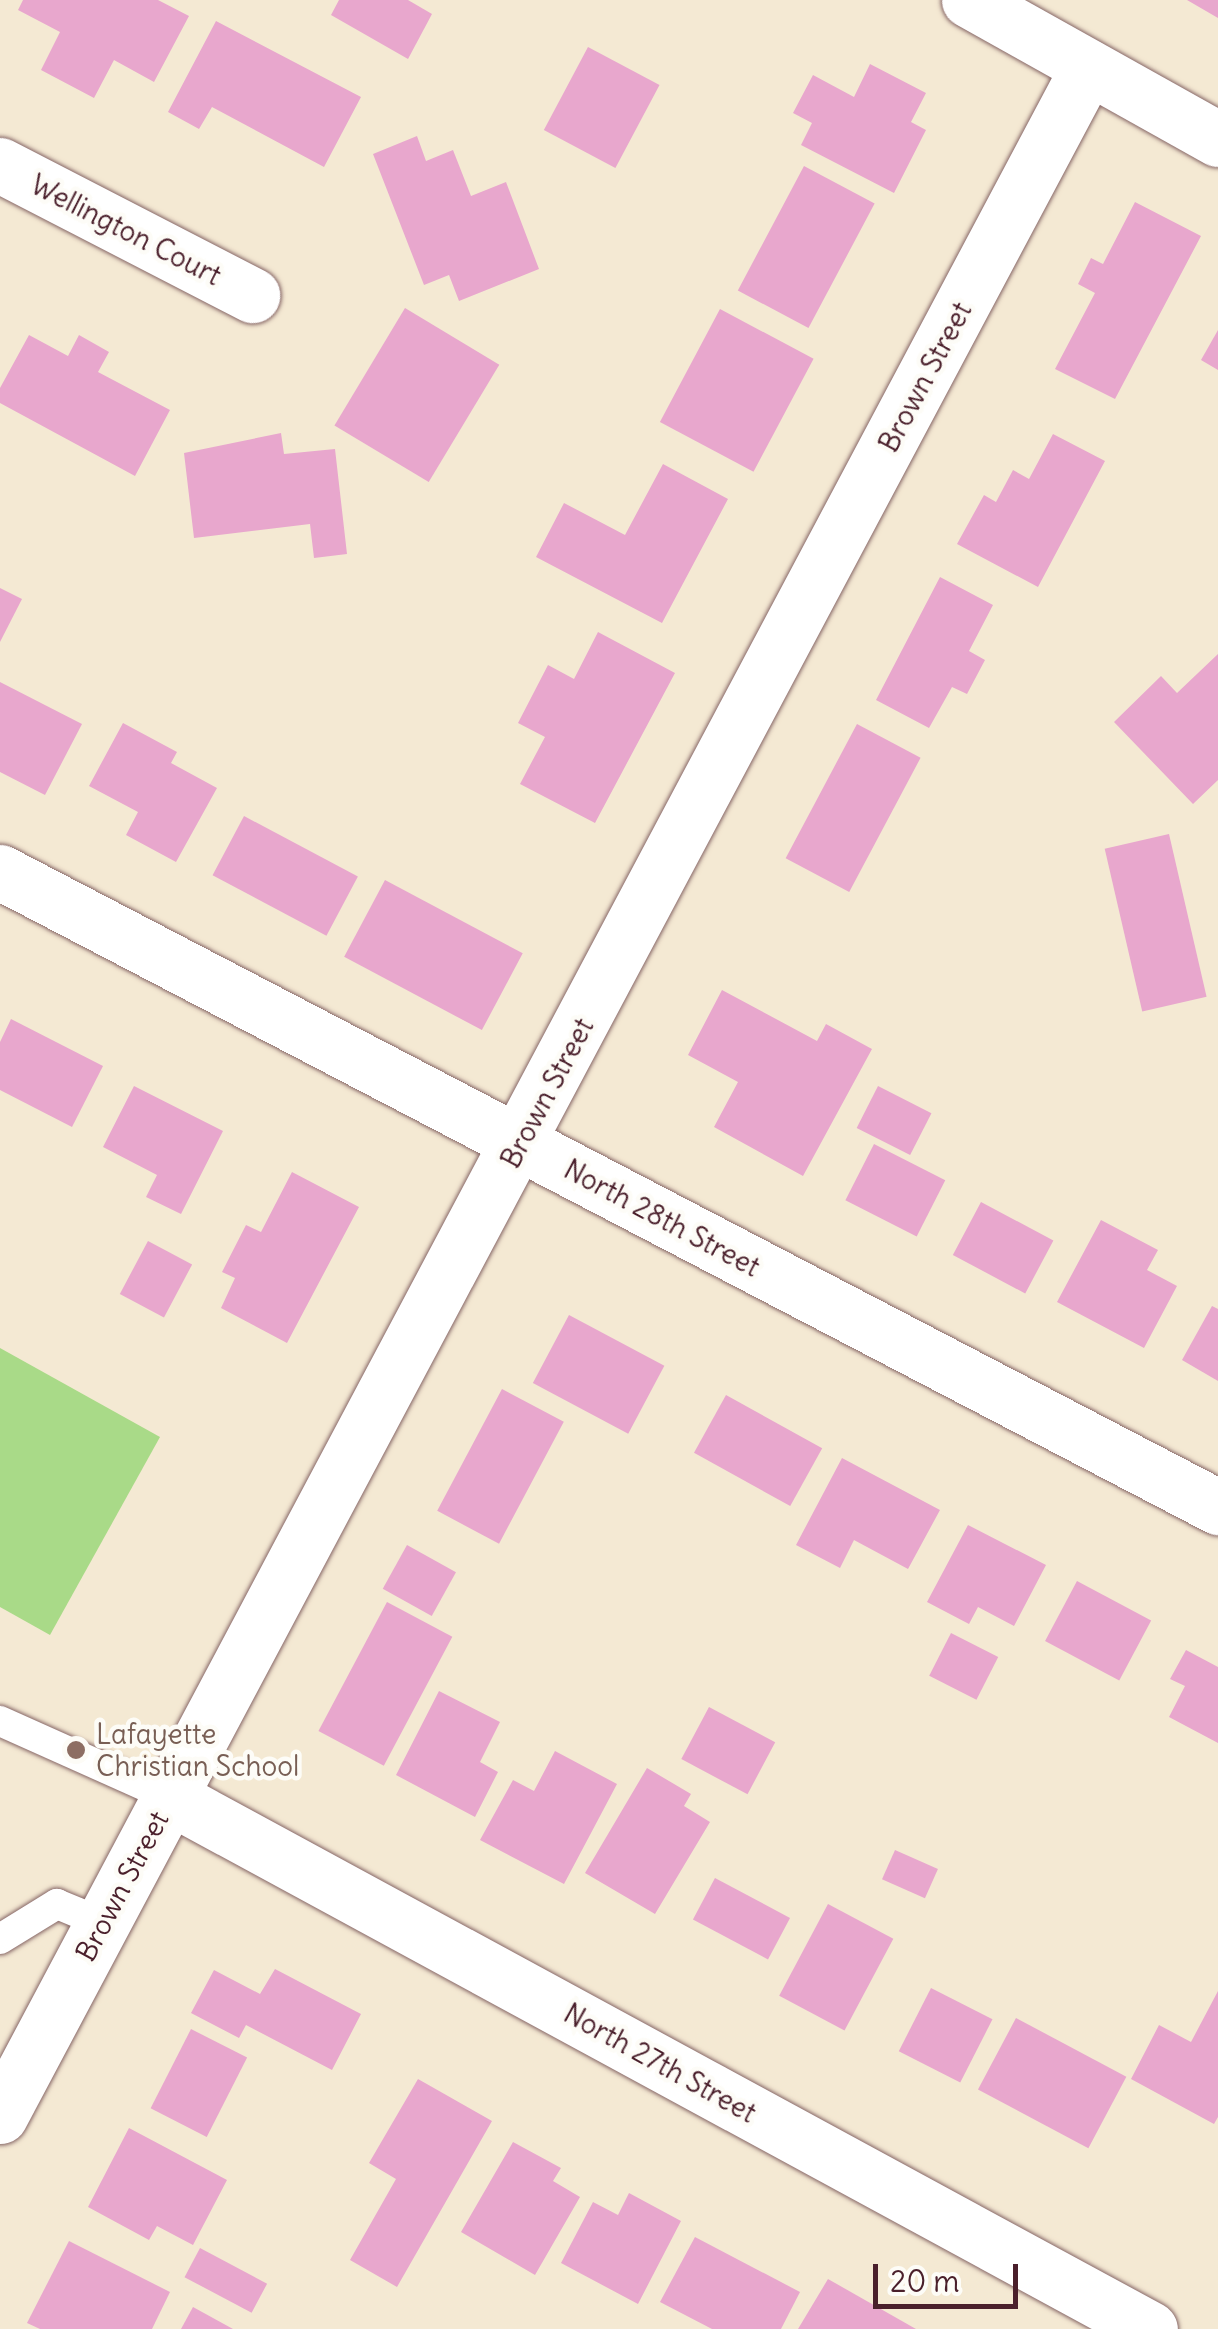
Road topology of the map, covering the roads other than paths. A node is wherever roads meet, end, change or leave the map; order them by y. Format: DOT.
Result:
graph roads {
  1 [pos="969,0"];
  2 [pos="1088,67"];
  3 [pos="1218,140"];
  4 [pos="0,165"];
  5 [pos="252,295"];
  6 [pos="0,872"];
  7 [pos="520,1144"];
  8 [pos="1218,1507"];
  9 [pos="0,1721"];
  10 [pos="170,1797"];
  11 [pos="102,1923"];
  12 [pos="0,1939"];
  13 [pos="0,2116"];
  14 [pos="1150,2329"];
  1 -- 2 [label="street"];
  2 -- 3 [label="street"];
  2 -- 7 [label="street, Brown Street"];
  4 -- 5 [label="street, Wellington Court"];
  6 -- 7 [label="street, North 28th Street"];
  7 -- 8 [label="street, North 28th Street"];
  7 -- 10 [label="street, Brown Street"];
  9 -- 10 [label="lane"];
  10 -- 11 [label="street, Brown Street"];
  10 -- 14 [label="street, North 27th Street"];
  11 -- 12 [label="lane"];
  11 -- 13 [label="street, Brown Street"];
}
